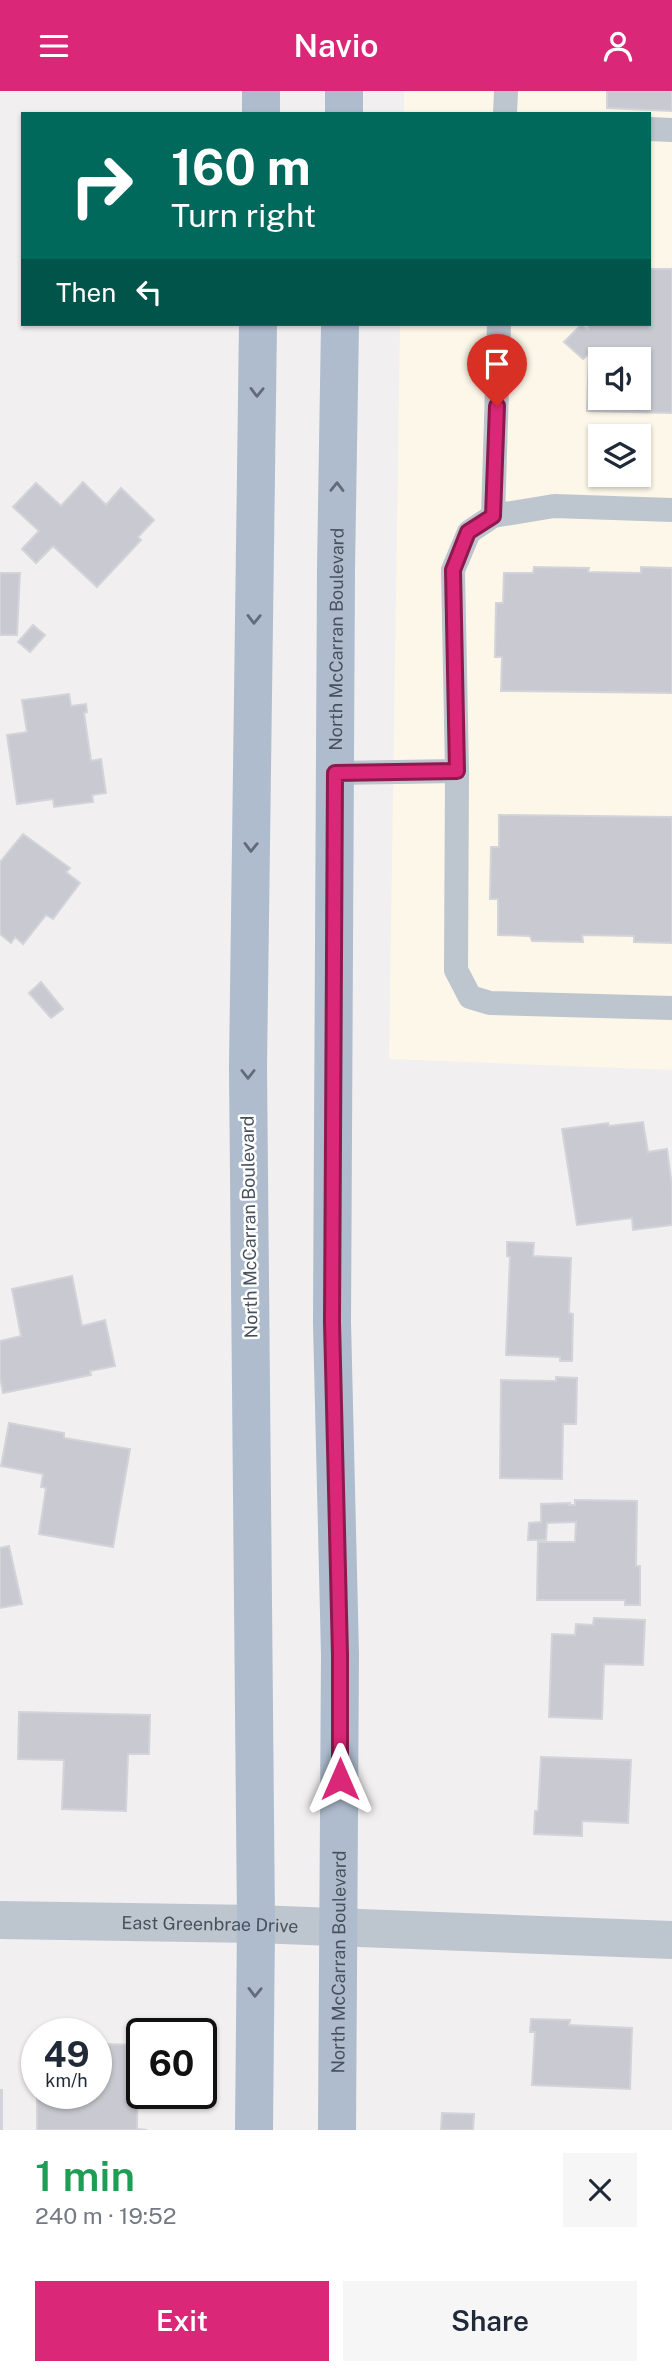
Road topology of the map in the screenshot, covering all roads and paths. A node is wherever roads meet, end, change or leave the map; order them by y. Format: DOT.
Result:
graph roads {
  1 [pos="261,91"];
  2 [pos="344,91"];
  3 [pos="506,91"];
  4 [pos="261,112"];
  5 [pos="344,112"];
  6 [pos="505,112"];
  7 [pos="651,129"];
  8 [pos="672,130"];
  9 [pos="258,326"];
  10 [pos="340,326"];
  11 [pos="499,326"];
  12 [pos="672,510"];
  13 [pos="493,516"];
  14 [pos="457,771"];
  15 [pos="335,773"];
  16 [pos="672,1009"];
  17 [pos="0,1920"];
  18 [pos="256,1924"];
  19 [pos="340,1927"];
  20 [pos="672,1940"];
  21 [pos="254,2130"];
  22 [pos="337,2130"];
  1 -- 4 [label="main road"];
  2 -- 5 [label="main road"];
  3 -- 6 [label="lane"];
  7 -- 8 [label="lane"];
  9 -- 18 [label="main road, North McCarran Boulevard, one-way"];
  15 -- 10 [label="main road, North McCarran Boulevard, one-way"];
  11 -- 13 [label="lane"];
  12 -- 13 [label="lane"];
  13 -- 14 [label="lane"];
  14 -- 15 [label="lane"];
  14 -- 16 [label="lane"];
  15 -- 19 [label="main road, North McCarran Boulevard"];
  17 -- 18 [label="street, East Greenbrae Drive"];
  18 -- 19 [label="street, East Greenbrae Drive"];
  18 -- 21 [label="main road, North McCarran Boulevard, one-way"];
  19 -- 20 [label="street, East Greenbrae Drive"];
  19 -- 22 [label="main road, North McCarran Boulevard"];
}
